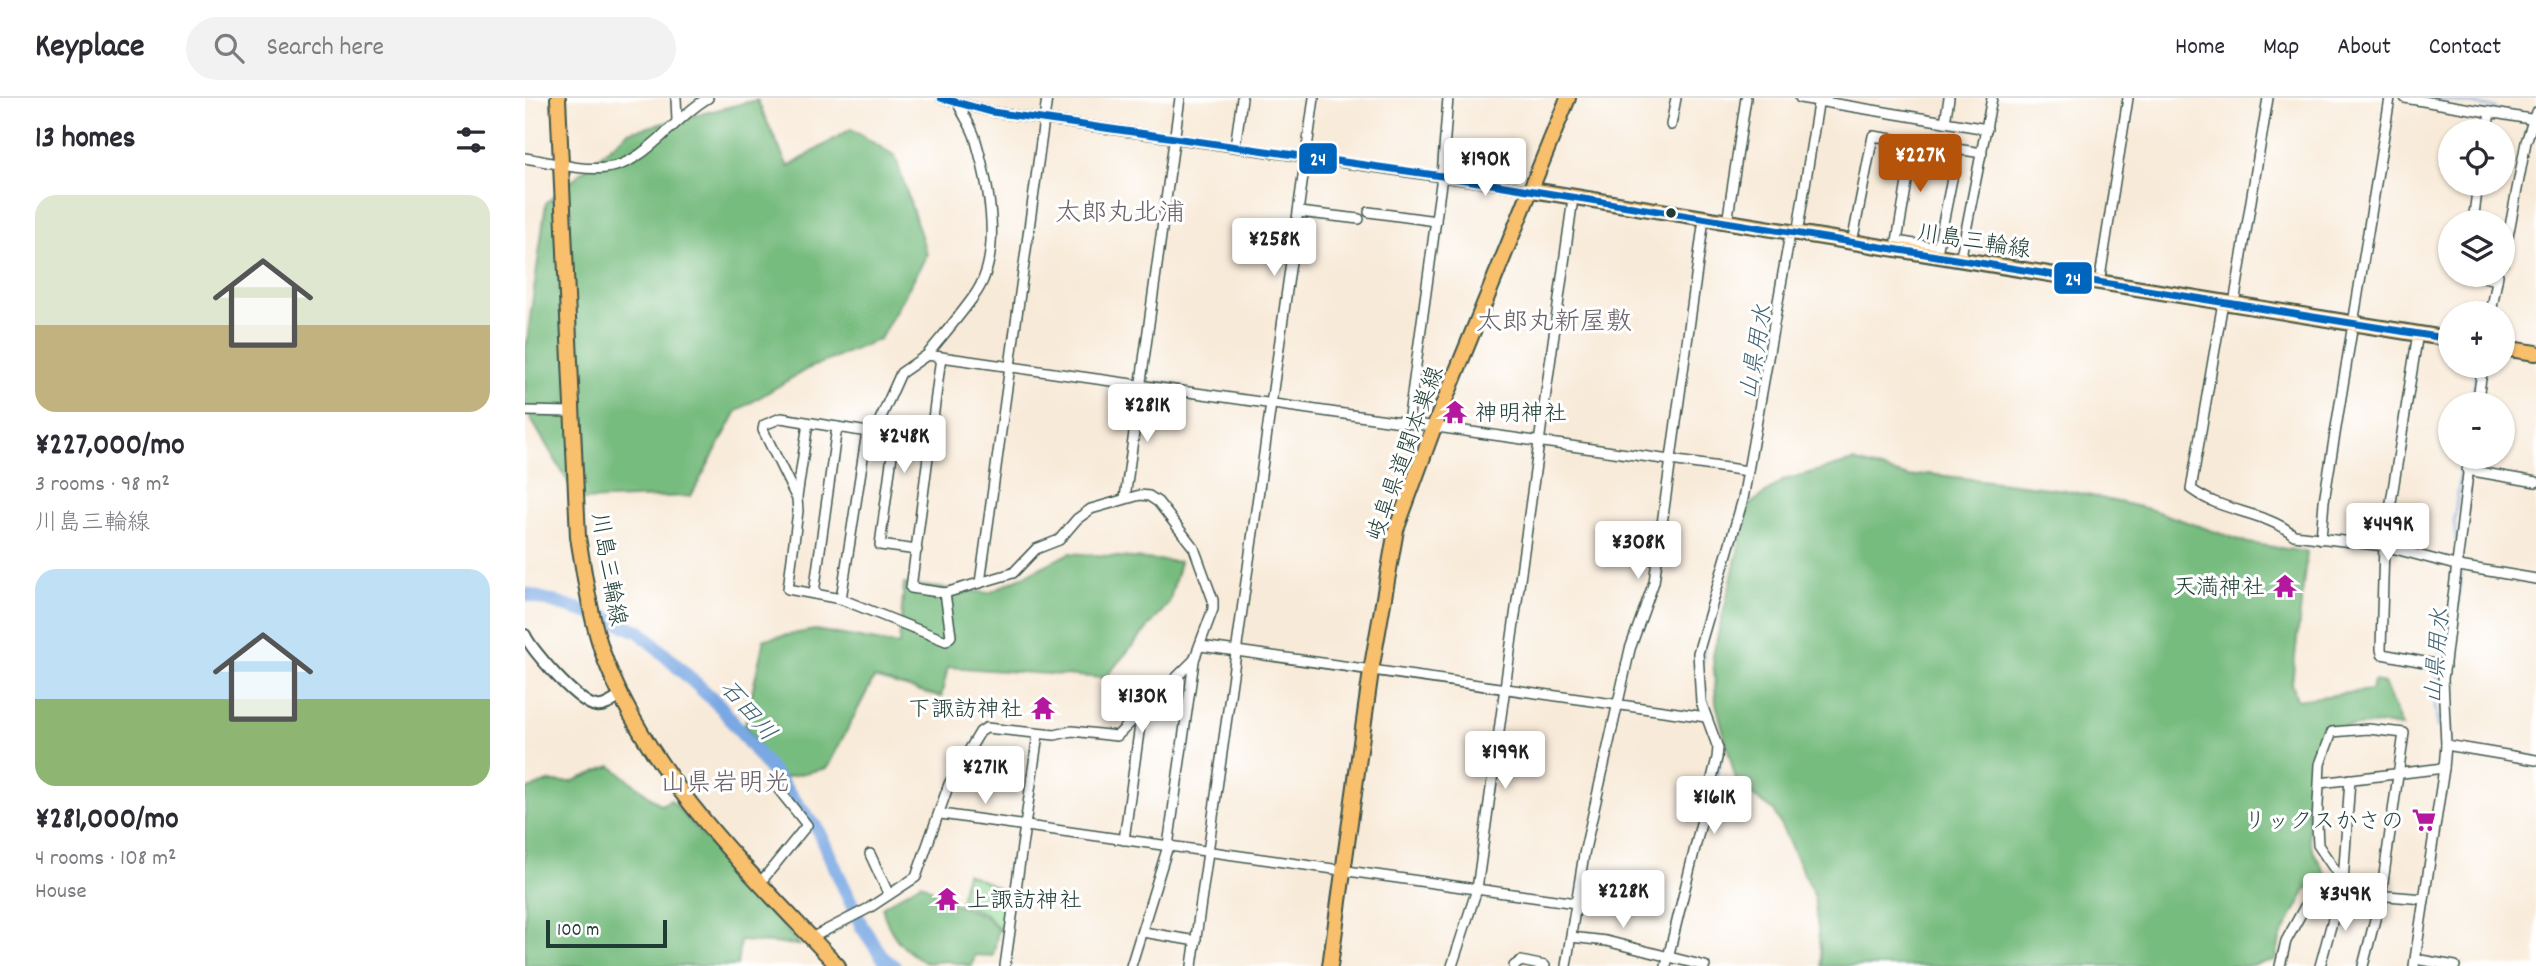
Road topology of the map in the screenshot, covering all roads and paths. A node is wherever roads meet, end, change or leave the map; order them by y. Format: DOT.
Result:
graph roads {
  1 [pos="558,98"];
  2 [pos="676,98"];
  3 [pos="708,98"];
  4 [pos="941,98"];
  5 [pos="1047,98"];
  6 [pos="1180,98"];
  7 [pos="1242,98"];
  8 [pos="1314,98"];
  9 [pos="1448,98"];
  10 [pos="1568,98"];
  11 [pos="1676,98"];
  12 [pos="1746,98"];
  13 [pos="1800,98"];
  14 [pos="1949,98"];
  15 [pos="1992,98"];
  16 [pos="2129,98"];
  17 [pos="2268,98"];
  18 [pos="2390,98"];
  19 [pos="2405,98"];
  20 [pos="1816,100"];
  21 [pos="958,102"];
  22 [pos="2490,112"];
  23 [pos="2535,117"];
  24 [pos="2489,119"];
  25 [pos="1044,120"];
  26 [pos="677,121"];
  27 [pos="1945,122"];
  28 [pos="1671,125"];
  29 [pos="1987,129"];
  30 [pos="1174,138"];
  31 [pos="1914,141"];
  32 [pos="1235,147"];
  33 [pos="1958,149"];
  34 [pos="1982,153"];
  35 [pos="1307,157"];
  36 [pos="525,158"];
  37 [pos="561,163"];
  38 [pos="1442,176"];
  39 [pos="1532,190"];
  40 [pos="1573,198"];
  41 [pos="2513,210"];
  42 [pos="1299,212"];
  43 [pos="1369,212"];
  44 [pos="1359,219"];
  45 [pos="1704,219"];
  46 [pos="1436,221"];
  47 [pos="1727,223"];
  48 [pos="1793,234"];
  49 [pos="1852,243"];
  50 [pos="1961,261"];
  51 [pos="2099,284"];
  52 [pos="2228,303"];
  53 [pos="2353,322"];
  54 [pos="2418,334"];
  55 [pos="2438,337"];
  56 [pos="2515,350"];
  57 [pos="2536,353"];
  58 [pos="927,355"];
  59 [pos="941,357"];
  60 [pos="1009,367"];
  61 [pos="1140,385"];
  62 [pos="1272,403"];
  63 [pos="525,411"];
  64 [pos="571,412"];
  65 [pos="808,422"];
  66 [pos="1408,423"];
  67 [pos="837,427"];
  68 [pos="1434,427"];
  69 [pos="870,432"];
  70 [pos="1539,441"];
  71 [pos="1670,459"];
  72 [pos="2467,470"];
  73 [pos="1748,471"];
  74 [pos="2536,482"];
  75 [pos="1125,498"];
  76 [pos="797,499"];
  77 [pos="2321,539"];
  78 [pos="2384,547"];
  79 [pos="917,550"];
  80 [pos="2459,566"];
  81 [pos="2536,579"];
  82 [pos="981,583"];
  83 [pos="814,593"];
  84 [pos="945,593"];
  85 [pos="841,599"];
  86 [pos="526,639"];
  87 [pos="1201,646"];
  88 [pos="1236,651"];
  89 [pos="1194,660"];
  90 [pos="2445,666"];
  91 [pos="1371,671"];
  92 [pos="1504,688"];
  93 [pos="621,696"];
  94 [pos="1618,704"];
  95 [pos="1706,717"];
  96 [pos="1140,726"];
  97 [pos="1038,734"];
  98 [pos="2447,745"];
  99 [pos="2536,760"];
  100 [pos="2444,768"];
  101 [pos="2397,774"];
  102 [pos="2350,779"];
  103 [pos="2320,783"];
  104 [pos="779,790"];
  105 [pos="941,814"];
  106 [pos="1025,827"];
  107 [pos="1123,840"];
  108 [pos="1168,846"];
  109 [pos="1208,851"];
  110 [pos="870,854"];
  111 [pos="1344,870"];
  112 [pos="2343,882"];
  113 [pos="760,883"];
  114 [pos="1477,889"];
  115 [pos="888,893"];
  116 [pos="2341,893"];
  117 [pos="2381,896"];
  118 [pos="2424,899"];
  119 [pos="1576,903"];
  120 [pos="1143,932"];
  121 [pos="1571,937"];
  122 [pos="811,938"];
  123 [pos="1196,941"];
  124 [pos="1670,962"];
  125 [pos="2414,963"];
  126 [pos="838,966"];
  127 [pos="1005,966"];
  128 [pos="1131,966"];
  129 [pos="1192,966"];
  130 [pos="1330,966"];
  131 [pos="1452,966"];
  132 [pos="1514,966"];
  133 [pos="1545,966"];
  134 [pos="1566,966"];
  135 [pos="1705,966"];
  136 [pos="2280,966"];
  137 [pos="2320,966"];
  138 [pos="2363,966"];
  139 [pos="2455,966"];
  1 -- 37 [label="main road, 川島三輪線"];
  2 -- 26 [label="street"];
  3 -- 26 [label="street"];
  4 -- 21 [label="street"];
  5 -- 25 [label="street"];
  6 -- 30 [label="street"];
  7 -- 32 [label="street"];
  8 -- 35 [label="street"];
  9 -- 38 [label="street"];
  10 -- 39 [label="main road, 岐阜県道関本巣線"];
  11 -- 28 [label="street"];
  12 -- 47 [label="street"];
  13 -- 20 [label="street"];
  14 -- 27 [label="street"];
  15 -- 29 [label="street"];
  16 -- 51 [label="street"];
  17 -- 52 [label="street"];
  18 -- 53 [label="street"];
  19 -- 22 [label="street"];
  20 -- 27 [label="street"];
  20 -- 48 [label="street"];
  21 -- 25 [label="street"];
  21 -- 58 [label="street"];
  22 -- 23 [label="street"];
  22 -- 24 [label="street"];
  23 -- 41 [label="street"];
  25 -- 30 [label="street"];
  25 -- 60 [label="street"];
  26 -- 37 [label="street"];
  27 -- 29 [label="street"];
  29 -- 34 [label="street"];
  30 -- 32 [label="street"];
  30 -- 61 [label="street"];
  31 -- 33 [label="street"];
  31 -- 33 [label="street"];
  31 -- 49 [label="street"];
  32 -- 35 [label="street"];
  33 -- 34 [label="street"];
  34 -- 50 [label="street"];
  35 -- 38 [label="street"];
  35 -- 42 [label="street"];
  36 -- 37 [label="street"];
  37 -- 64 [label="main road, 川島三輪線"];
  38 -- 39 [label="street"];
  38 -- 46 [label="street"];
  39 -- 40 [label="main road, 川島三輪線"];
  39 -- 68 [label="main road, 岐阜県道関本巣線"];
  40 -- 45 [label="main road, 川島三輪線"];
  40 -- 70 [label="street"];
  42 -- 44 [label="street"];
  42 -- 62 [label="street"];
  43 -- 46 [label="street"];
  45 -- 47 [label="main road, 川島三輪線"];
  45 -- 71 [label="street"];
  46 -- 66 [label="street"];
  47 -- 48 [label="main road, 川島三輪線"];
  48 -- 49 [label="main road, 川島三輪線"];
  48 -- 73 [label="street"];
  49 -- 50 [label="main road, 川島三輪線"];
  50 -- 51 [label="main road, 川島三輪線"];
  51 -- 52 [label="main road, 川島三輪線"];
  52 -- 53 [label="main road, 川島三輪線"];
  52 -- 77 [label="street"];
  53 -- 54 [label="main road, 川島三輪線"];
  53 -- 77 [label="street"];
  54 -- 55 [label="main road, 川島三輪線"];
  54 -- 78 [label="street"];
  56 -- 57 [label="main road"];
  58 -- 59 [label="street"];
  58 -- 69 [label="street"];
  59 -- 60 [label="street"];
  59 -- 79 [label="street"];
  60 -- 61 [label="street"];
  60 -- 82 [label="street"];
  61 -- 62 [label="street"];
  61 -- 75 [label="street"];
  62 -- 66 [label="street"];
  62 -- 88 [label="street"];
  63 -- 64 [label="street"];
  64 -- 93 [label="main road, 川島三輪線"];
  65 -- 67 [label="street"];
  65 -- 76 [label="street"];
  65 -- 76 [label="street"];
  66 -- 68 [label="street"];
  67 -- 69 [label="street"];
  67 -- 83 [label="street"];
  68 -- 70 [label="street"];
  68 -- 91 [label="main road, 岐阜県道関本巣線"];
  69 -- 79 [label="street"];
  69 -- 85 [label="street"];
  70 -- 71 [label="street"];
  70 -- 92 [label="street"];
  71 -- 73 [label="street"];
  71 -- 94 [label="street"];
  72 -- 74 [label="street"];
  72 -- 80 [label="street"];
  73 -- 95 [label="street"];
  75 -- 82 [label="street"];
  75 -- 87 [label="street"];
  76 -- 83 [label="street"];
  77 -- 78 [label="street"];
  78 -- 80 [label="street"];
  78 -- 90 [label="street"];
  79 -- 84 [label="street"];
  80 -- 81 [label="street"];
  80 -- 90 [label="street"];
  82 -- 84 [label="street"];
  83 -- 85 [label="street"];
  84 -- 85 [label="street"];
  86 -- 93 [label="street"];
  87 -- 88 [label="street"];
  87 -- 89 [label="street"];
  88 -- 91 [label="street"];
  88 -- 109 [label="street"];
  89 -- 97 [label="street"];
  89 -- 108 [label="street"];
  90 -- 98 [label="street"];
  91 -- 92 [label="street"];
  91 -- 111 [label="main road, 岐阜県道関本巣線"];
  92 -- 94 [label="street"];
  92 -- 114 [label="street"];
  93 -- 113 [label="main road, 川島三輪線"];
  94 -- 95 [label="street"];
  94 -- 119 [label="street"];
  95 -- 124 [label="street"];
  96 -- 107 [label="street"];
  97 -- 105 [label="street"];
  97 -- 106 [label="street"];
  98 -- 99 [label="street"];
  98 -- 100 [label="street"];
  100 -- 101 [label="street"];
  100 -- 118 [label="street"];
  101 -- 102 [label="street"];
  101 -- 103 [label="street"];
  101 -- 117 [label="street"];
  102 -- 103 [label="street"];
  102 -- 112 [label="street"];
  103 -- 112 [label="street"];
  104 -- 113 [label="street"];
  105 -- 106 [label="street"];
  105 -- 115 [label="street"];
  106 -- 107 [label="street"];
  106 -- 127 [label="street"];
  107 -- 108 [label="street"];
  108 -- 109 [label="street"];
  108 -- 120 [label="street"];
  109 -- 111 [label="street"];
  109 -- 123 [label="street"];
  110 -- 115 [label="street"];
  111 -- 114 [label="street"];
  111 -- 130 [label="main road, 岐阜県道関本巣線"];
  112 -- 116 [label="street"];
  113 -- 122 [label="main road, 川島三輪線"];
  114 -- 119 [label="street"];
  114 -- 131 [label="street"];
  115 -- 122 [label="street"];
  116 -- 117 [label="street"];
  116 -- 136 [label="street"];
  116 -- 137 [label="street"];
  117 -- 118 [label="street"];
  117 -- 138 [label="street"];
  118 -- 125 [label="street"];
  119 -- 121 [label="street"];
  120 -- 123 [label="street"];
  120 -- 128 [label="street"];
  121 -- 124 [label="street"];
  121 -- 134 [label="street"];
  122 -- 126 [label="main road, 川島三輪線"];
  123 -- 129 [label="street"];
  124 -- 135 [label="street"];
  125 -- 139 [label="street"];
  132 -- 133 [label="street"];
}
